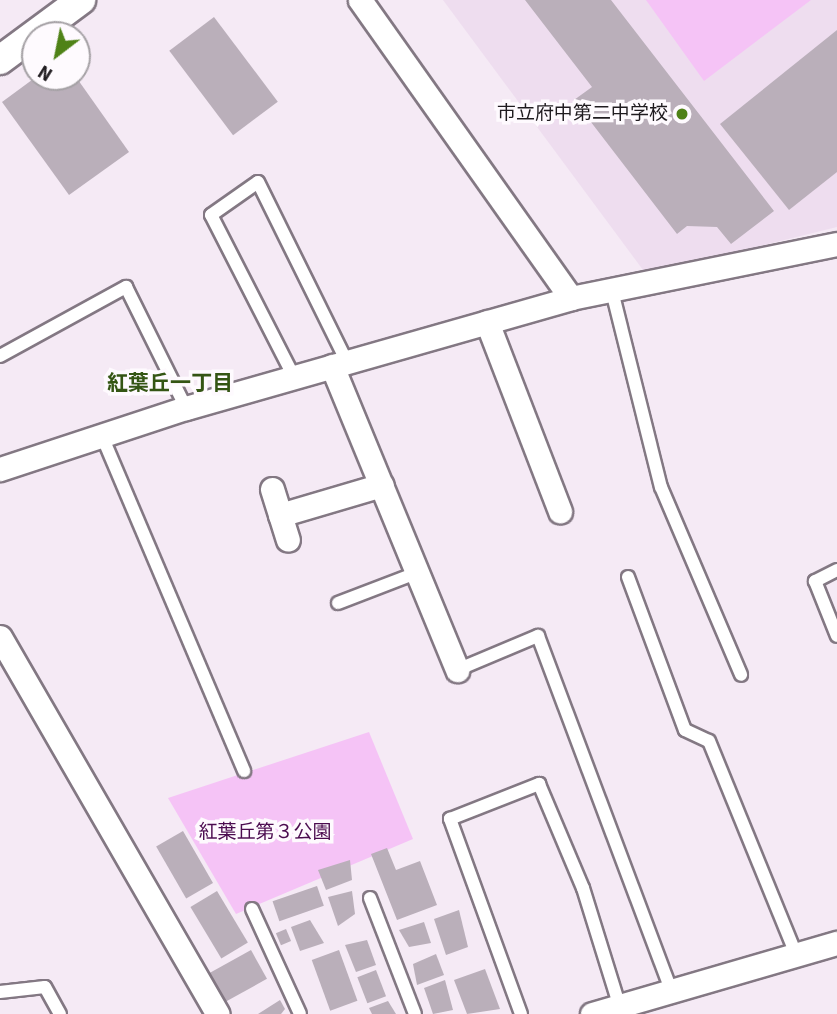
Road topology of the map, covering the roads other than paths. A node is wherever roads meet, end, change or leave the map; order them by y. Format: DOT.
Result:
graph roads {
  1 [pos="81,0"];
  2 [pos="360,0"];
  3 [pos="3,51"];
  4 [pos="837,244"];
  5 [pos="611,291"];
  6 [pos="571,298"];
  7 [pos="487,322"];
  8 [pos="0,356"];
  9 [pos="340,364"];
  10 [pos="294,377"];
  11 [pos="186,408"];
  12 [pos="102,436"];
  13 [pos="0,470"];
  14 [pos="382,485"];
  15 [pos="272,489"];
  16 [pos="560,511"];
  17 [pos="280,515"];
  18 [pos="288,540"];
  19 [pos="837,570"];
  20 [pos="416,573"];
  21 [pos="628,577"];
  22 [pos="338,603"];
  23 [pos="837,636"];
  24 [pos="0,637"];
  25 [pos="457,670"];
  26 [pos="741,675"];
  27 [pos="244,771"];
  28 [pos="370,898"];
  29 [pos="252,909"];
  30 [pos="837,943"];
  31 [pos="796,954"];
  32 [pos="671,989"];
  33 [pos="0,992"];
  34 [pos="619,1004"];
  35 [pos="60,1014"];
  36 [pos="218,1014"];
  37 [pos="300,1014"];
  38 [pos="415,1014"];
  39 [pos="521,1014"];
  40 [pos="592,1014"];
  1 -- 3 [label="street"];
  2 -- 6 [label="street"];
  4 -- 5 [label="street"];
  5 -- 6 [label="street"];
  5 -- 26 [label="lane"];
  6 -- 7 [label="street"];
  7 -- 9 [label="street"];
  7 -- 16 [label="street"];
  8 -- 11 [label="lane"];
  9 -- 10 [label="street"];
  9 -- 10 [label="lane"];
  9 -- 14 [label="street"];
  10 -- 11 [label="street"];
  11 -- 12 [label="street"];
  12 -- 13 [label="street"];
  12 -- 27 [label="lane"];
  14 -- 17 [label="street"];
  14 -- 20 [label="street"];
  15 -- 17 [label="street"];
  17 -- 18 [label="street"];
  19 -- 23 [label="lane"];
  20 -- 22 [label="lane"];
  20 -- 25 [label="street"];
  21 -- 31 [label="lane"];
  24 -- 36 [label="street"];
  25 -- 32 [label="lane"];
  28 -- 38 [label="lane"];
  29 -- 37 [label="lane"];
  30 -- 31 [label="street"];
  31 -- 32 [label="street"];
  32 -- 34 [label="street"];
  33 -- 35 [label="lane"];
  34 -- 39 [label="lane"];
  34 -- 40 [label="street"];
}
